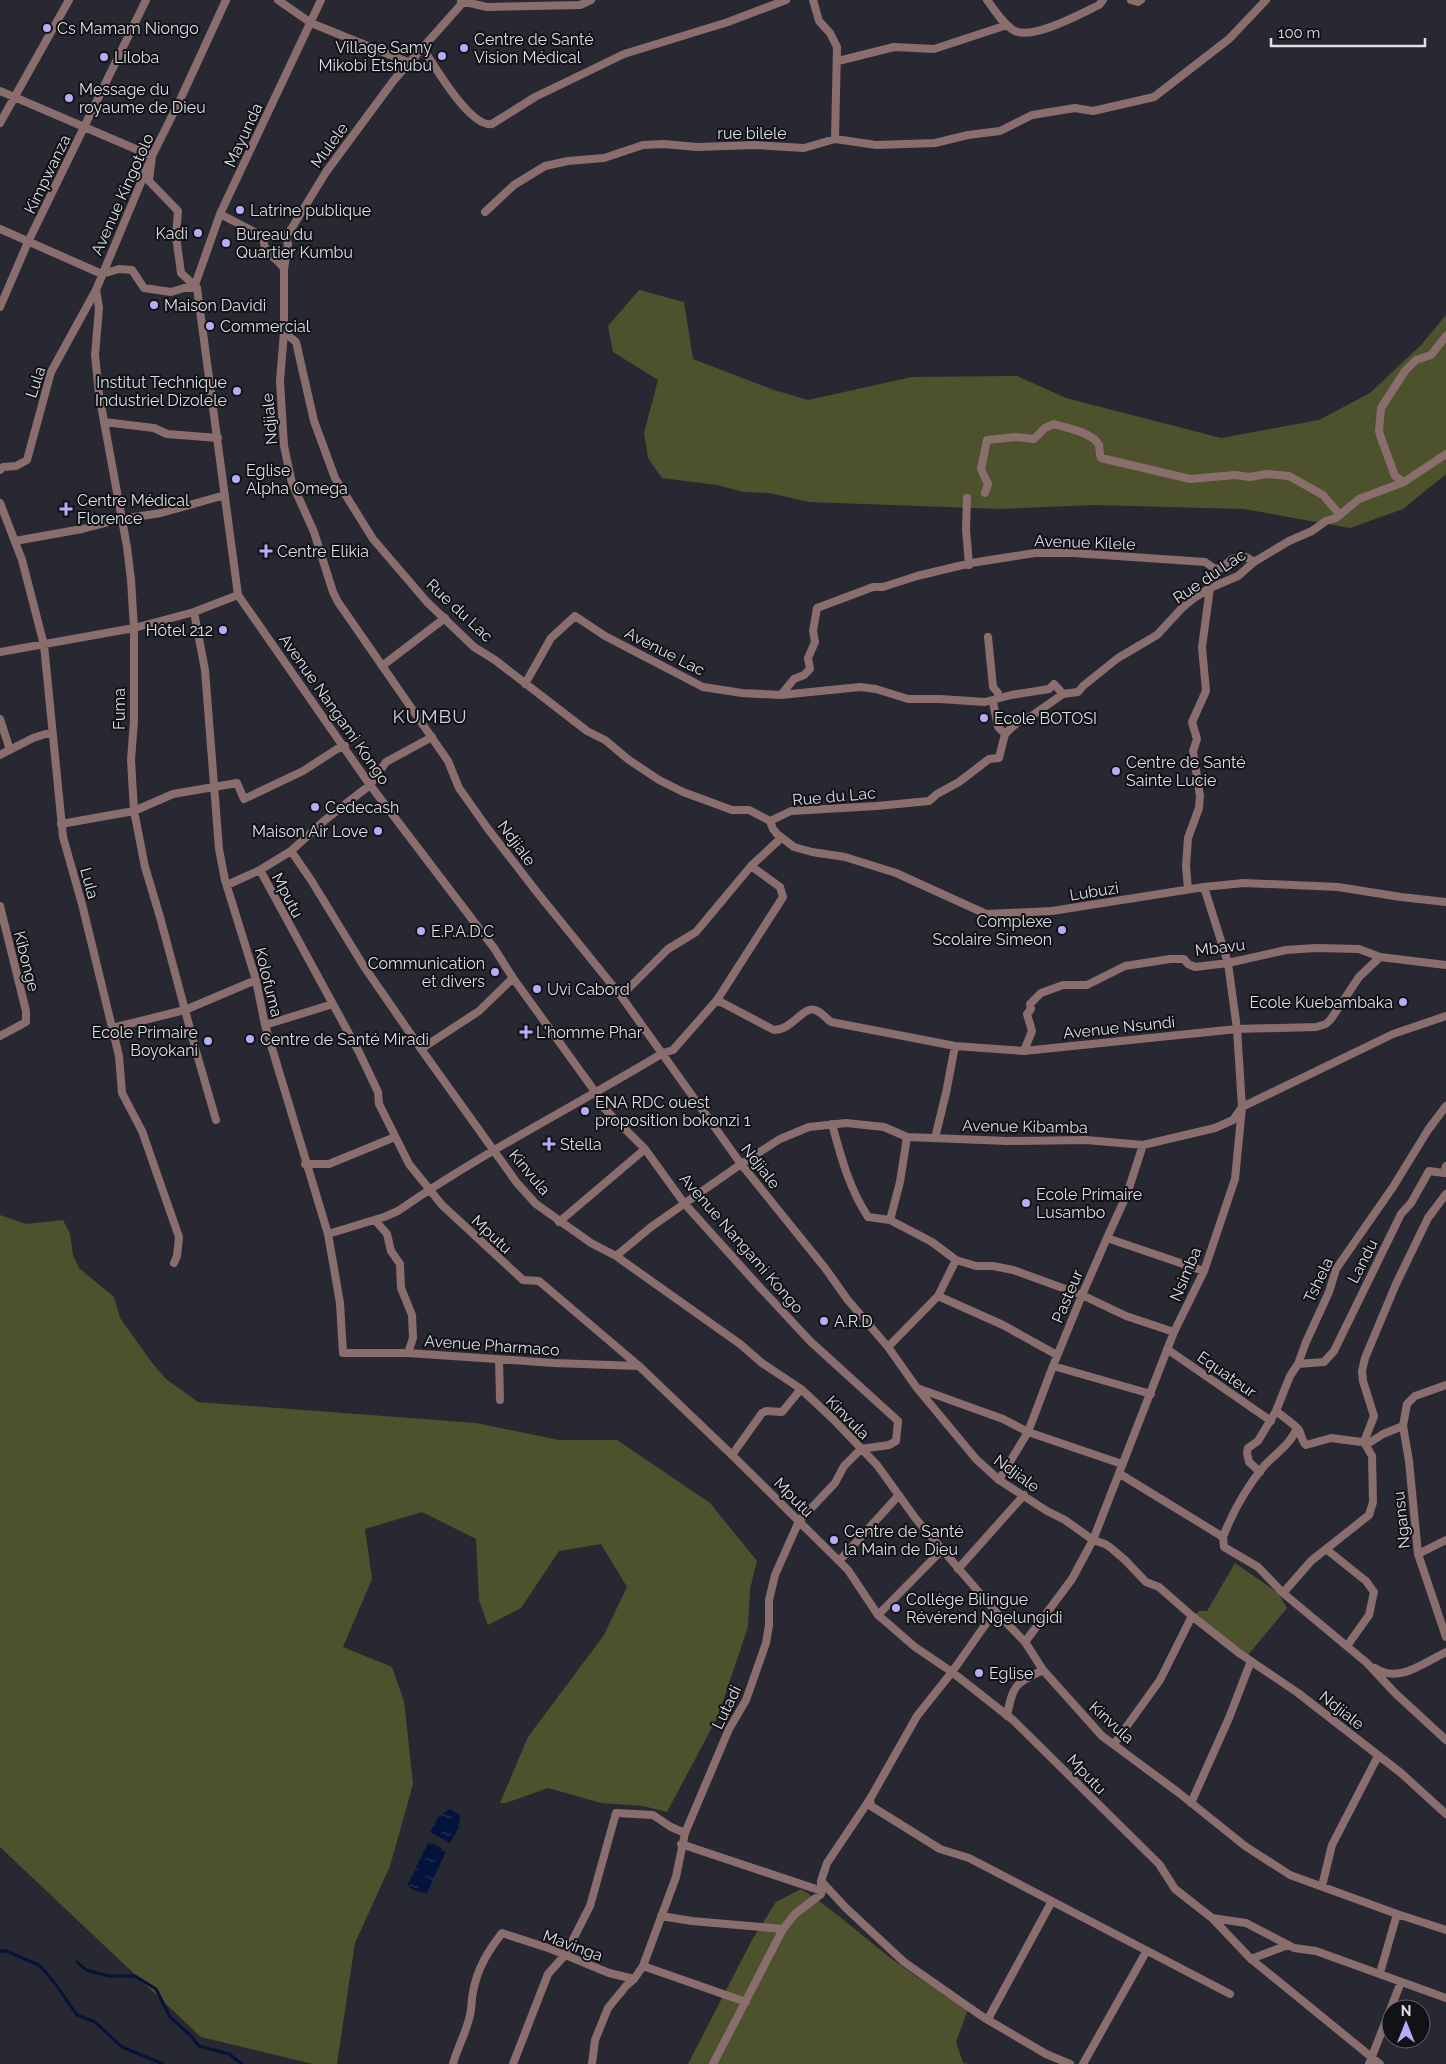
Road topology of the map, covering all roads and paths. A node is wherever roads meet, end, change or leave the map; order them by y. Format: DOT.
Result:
graph roads {
  1 [pos="69,0"];
  2 [pos="146,0"];
  3 [pos="226,0"];
  4 [pos="278,0"];
  5 [pos="321,0"];
  6 [pos="591,0"];
  7 [pos="786,0"];
  8 [pos="813,0"];
  9 [pos="987,0"];
  10 [pos="1103,0"];
  11 [pos="1131,0"];
  12 [pos="1142,0"];
  13 [pos="1266,0"];
  14 [pos="462,1"];
  15 [pos="312,23"];
  16 [pos="1007,25"];
  17 [pos="422,47"];
  18 [pos="838,61"];
  19 [pos="410,64"];
  20 [pos="0,91"];
  21 [pos="15,96"];
  22 [pos="0,123"];
  23 [pos="85,128"];
  24 [pos="835,139"];
  25 [pos="152,156"];
  26 [pos="485,212"];
  27 [pos="220,214"];
  28 [pos="0,230"];
  29 [pos="284,236"];
  30 [pos="264,238"];
  31 [pos="28,242"];
  32 [pos="284,269"];
  33 [pos="102,274"];
  34 [pos="196,286"];
  35 [pos="96,290"];
  36 [pos="0,307"];
  37 [pos="284,332"];
  38 [pos="1446,336"];
  39 [pos="104,422"];
  40 [pos="218,438"];
  41 [pos="1446,454"];
  42 [pos="0,470"];
  43 [pos="1404,482"];
  44 [pos="985,493"];
  45 [pos="225,494"];
  46 [pos="968,498"];
  47 [pos="0,503"];
  48 [pos="1340,515"];
  49 [pos="121,519"];
  50 [pos="15,541"];
  51 [pos="1254,562"];
  52 [pos="968,565"];
  53 [pos="1210,588"];
  54 [pos="238,595"];
  55 [pos="194,612"];
  56 [pos="446,618"];
  57 [pos="134,628"];
  58 [pos="988,638"];
  59 [pos="44,645"];
  60 [pos="0,652"];
  61 [pos="382,666"];
  62 [pos="525,684"];
  63 [pos="1063,694"];
  64 [pos="781,695"];
  65 [pos="996,700"];
  66 [pos="0,718"];
  67 [pos="52,732"];
  68 [pos="1005,734"];
  69 [pos="432,737"];
  70 [pos="345,746"];
  71 [pos="10,750"];
  72 [pos="0,755"];
  73 [pos="370,785"];
  74 [pos="213,786"];
  75 [pos="134,811"];
  76 [pos="770,821"];
  77 [pos="61,824"];
  78 [pos="781,838"];
  79 [pos="291,851"];
  80 [pos="751,866"];
  81 [pos="260,870"];
  82 [pos="227,885"];
  83 [pos="1204,887"];
  84 [pos="1188,889"];
  85 [pos="1446,902"];
  86 [pos="0,906"];
  87 [pos="1380,958"];
  88 [pos="1228,963"];
  89 [pos="1446,965"];
  90 [pos="513,978"];
  91 [pos="256,980"];
  92 [pos="621,996"];
  93 [pos="717,1000"];
  94 [pos="333,1004"];
  95 [pos="185,1010"];
  96 [pos="1446,1016"];
  97 [pos="265,1025"];
  98 [pos="112,1028"];
  99 [pos="1237,1029"];
  100 [pos="0,1036"];
  101 [pos="955,1046"];
  102 [pos="421,1049"];
  103 [pos="1024,1051"];
  104 [pos="663,1053"];
  105 [pos="596,1093"];
  106 [pos="1446,1106"];
  107 [pos="1242,1107"];
  108 [pos="216,1120"];
  109 [pos="832,1124"];
  110 [pos="395,1136"];
  111 [pos="907,1137"];
  112 [pos="935,1138"];
  113 [pos="1143,1145"];
  114 [pos="494,1149"];
  115 [pos="645,1149"];
  116 [pos="306,1164"];
  117 [pos="741,1164"];
  118 [pos="1446,1166"];
  119 [pos="428,1190"];
  120 [pos="1446,1194"];
  121 [pos="684,1203"];
  122 [pos="375,1220"];
  123 [pos="890,1220"];
  124 [pos="559,1222"];
  125 [pos="328,1234"];
  126 [pos="1107,1238"];
  127 [pos="616,1256"];
  128 [pos="956,1260"];
  129 [pos="174,1263"];
  130 [pos="1204,1272"];
  131 [pos="1082,1294"];
  132 [pos="938,1296"];
  133 [pos="1174,1332"];
  134 [pos="888,1347"];
  135 [pos="1167,1349"];
  136 [pos="343,1353"];
  137 [pos="408,1353"];
  138 [pos="1057,1355"];
  139 [pos="499,1360"];
  140 [pos="1298,1364"];
  141 [pos="639,1366"];
  142 [pos="1053,1366"];
  143 [pos="1446,1377"];
  144 [pos="1444,1385"];
  145 [pos="917,1388"];
  146 [pos="800,1389"];
  147 [pos="1151,1394"];
  148 [pos="500,1400"];
  149 [pos="1276,1411"];
  150 [pos="1270,1421"];
  151 [pos="1403,1426"];
  152 [pos="1297,1428"];
  153 [pos="1028,1432"];
  154 [pos="1364,1442"];
  155 [pos="861,1449"];
  156 [pos="732,1454"];
  157 [pos="1122,1464"];
  158 [pos="1260,1472"];
  159 [pos="1120,1474"];
  160 [pos="999,1480"];
  161 [pos="1024,1495"];
  162 [pos="899,1496"];
  163 [pos="799,1521"];
  164 [pos="1223,1537"];
  165 [pos="1093,1540"];
  166 [pos="1446,1540"];
  167 [pos="1326,1549"];
  168 [pos="942,1550"];
  169 [pos="1418,1554"];
  170 [pos="839,1561"];
  171 [pos="958,1569"];
  172 [pos="1283,1593"];
  173 [pos="995,1611"];
  174 [pos="878,1614"];
  175 [pos="1192,1616"];
  176 [pos="1446,1637"];
  177 [pos="1025,1642"];
  178 [pos="1347,1646"];
  179 [pos="1446,1652"];
  180 [pos="1251,1661"];
  181 [pos="1367,1663"];
  182 [pos="1043,1670"];
  183 [pos="952,1672"];
  184 [pos="1007,1716"];
  185 [pos="1445,1739"];
  186 [pos="1114,1744"];
  187 [pos="1378,1756"];
  188 [pos="870,1799"];
  189 [pos="1191,1803"];
  190 [pos="1446,1814"];
  191 [pos="685,1833"];
  192 [pos="681,1844"];
  193 [pos="822,1882"];
  194 [pos="1322,1886"];
  195 [pos="822,1891"];
  196 [pos="1052,1901"];
  197 [pos="1396,1914"];
  198 [pos="661,1916"];
  199 [pos="1212,1918"];
  200 [pos="783,1928"];
  201 [pos="1446,1930"];
  202 [pos="1288,1945"];
  203 [pos="1146,1952"];
  204 [pos="565,1955"];
  205 [pos="1251,1958"];
  206 [pos="643,1966"];
  207 [pos="1380,1973"];
  208 [pos="634,1979"];
  209 [pos="1402,1982"];
  210 [pos="1230,1994"];
  211 [pos="1446,1998"];
  212 [pos="746,2002"];
  213 [pos="988,2020"];
  214 [pos="1370,2061"];
  215 [pos="453,2064"];
  216 [pos="513,2064"];
  217 [pos="592,2064"];
  218 [pos="713,2064"];
  219 [pos="1070,2064"];
  220 [pos="1084,2064"];
  221 [pos="1380,2064"];
  1 -- 21 [label="street"];
  2 -- 23 [label="street, Kimpwanza"];
  3 -- 25 [label="street, Avenue Kingotolo"];
  4 -- 15 [label="street"];
  5 -- 15 [label="street, Mayunda"];
  6 -- 14 [label="street"];
  7 -- 17 [label="street"];
  8 -- 18 [label="street"];
  9 -- 16 [label="street"];
  10 -- 16 [label="street"];
  11 -- 12 [label="street"];
  13 -- 24 [label="street, rue bilele"];
  14 -- 17 [label="street, Mulele"];
  15 -- 19 [label="street"];
  15 -- 27 [label="street, Mayunda"];
  16 -- 18 [label="street"];
  17 -- 19 [label="street, Mulele"];
  18 -- 24 [label="street"];
  19 -- 29 [label="street, Mulele"];
  20 -- 21 [label="street"];
  21 -- 22 [label="street"];
  21 -- 23 [label="street"];
  23 -- 25 [label="street"];
  23 -- 31 [label="street, Kimpwanza"];
  24 -- 26 [label="street, rue bilele"];
  25 -- 33 [label="street, Avenue Kingotolo"];
  25 -- 34 [label="street"];
  27 -- 30 [label="street"];
  27 -- 34 [label="street, Mayunda"];
  28 -- 31 [label="street"];
  29 -- 30 [label="street"];
  29 -- 32 [label="street"];
  30 -- 32 [label="street"];
  31 -- 33 [label="street"];
  31 -- 36 [label="street, Kimpwanza"];
  32 -- 37 [label="street"];
  33 -- 34 [label="street"];
  33 -- 35 [label="street, Avenue Kingotolo"];
  34 -- 40 [label="street, Avenue Nangami Kongo"];
  35 -- 39 [label="street, Fuma"];
  35 -- 42 [label="street, Lula"];
  37 -- 56 [label="street, Rue du Lac"];
  37 -- 61 [label="street, Ndjiale"];
  38 -- 43 [label="street"];
  39 -- 40 [label="street"];
  39 -- 49 [label="street, Fuma"];
  40 -- 45 [label="street, Avenue Nangami Kongo"];
  41 -- 43 [label="street, Rue du Lac"];
  43 -- 48 [label="street, Rue du Lac"];
  44 -- 48 [label="street"];
  45 -- 49 [label="street"];
  45 -- 54 [label="street, Avenue Nangami Kongo"];
  46 -- 52 [label="street"];
  47 -- 50 [label="street, Lula"];
  48 -- 51 [label="street, Rue du Lac"];
  49 -- 50 [label="street"];
  49 -- 57 [label="street, Fuma"];
  50 -- 59 [label="street, Lula"];
  51 -- 52 [label="street, Avenue Kilele"];
  51 -- 53 [label="street, Rue du Lac"];
  52 -- 64 [label="street, Avenue Kilele"];
  53 -- 63 [label="street, Rue du Lac"];
  53 -- 84 [label="street"];
  54 -- 55 [label="street"];
  54 -- 70 [label="street, Avenue Nangami Kongo"];
  55 -- 57 [label="street"];
  55 -- 74 [label="street, Kolofuma"];
  56 -- 61 [label="street"];
  56 -- 62 [label="street, Rue du Lac"];
  57 -- 59 [label="street"];
  57 -- 75 [label="street, Fuma"];
  58 -- 65 [label="street"];
  59 -- 60 [label="street"];
  59 -- 67 [label="street, Lula"];
  61 -- 69 [label="street, Ndjiale"];
  62 -- 64 [label="street, Avenue Lac"];
  62 -- 76 [label="street, Rue du Lac"];
  63 -- 65 [label="street"];
  63 -- 68 [label="street, Rue du Lac"];
  64 -- 65 [label="street"];
  65 -- 68 [label="street"];
  66 -- 71 [label="street"];
  67 -- 71 [label="street"];
  67 -- 77 [label="street, Lula"];
  68 -- 76 [label="street, Rue du Lac"];
  69 -- 73 [label="street"];
  69 -- 92 [label="street, Ndjiale"];
  70 -- 73 [label="street, Avenue Nangami Kongo"];
  70 -- 74 [label="street"];
  71 -- 72 [label="street"];
  73 -- 79 [label="street"];
  73 -- 90 [label="street, Avenue Nangami Kongo"];
  74 -- 75 [label="street"];
  74 -- 82 [label="street, Kolofuma"];
  75 -- 77 [label="street"];
  75 -- 95 [label="street, Fuma"];
  76 -- 78 [label="street"];
  77 -- 98 [label="street, Lula"];
  78 -- 80 [label="street"];
  78 -- 84 [label="street, Lubuzi"];
  79 -- 81 [label="street"];
  79 -- 102 [label="street, Kinvula"];
  80 -- 92 [label="street"];
  80 -- 93 [label="street"];
  81 -- 82 [label="street"];
  81 -- 94 [label="street, Mputu"];
  82 -- 91 [label="street, Kolofuma"];
  83 -- 84 [label="street, Lubuzi"];
  83 -- 85 [label="street, Lubuzi"];
  83 -- 88 [label="street, Nsimba"];
  86 -- 100 [label="street, Kibonge"];
  87 -- 88 [label="street, Mbavu"];
  87 -- 89 [label="street, Mbavu"];
  87 -- 99 [label="street, Avenue Nsundi"];
  88 -- 99 [label="street, Nsimba"];
  88 -- 103 [label="street, Mbavu"];
  90 -- 102 [label="street"];
  90 -- 105 [label="street, Avenue Nangami Kongo"];
  91 -- 95 [label="street"];
  91 -- 97 [label="street, Kolofuma"];
  92 -- 104 [label="street, Ndjiale"];
  93 -- 101 [label="street, Avenue Nsundi"];
  93 -- 104 [label="street"];
  94 -- 97 [label="street"];
  94 -- 110 [label="street, Mputu"];
  95 -- 98 [label="street"];
  95 -- 108 [label="street, Fuma"];
  96 -- 107 [label="street, Avenue Kibamba"];
  97 -- 116 [label="street, Kolofuma"];
  98 -- 129 [label="street, Lula"];
  99 -- 103 [label="street, Avenue Nsundi"];
  99 -- 107 [label="street, Nsimba"];
  101 -- 103 [label="street, Avenue Nsundi"];
  101 -- 112 [label="street"];
  102 -- 114 [label="street, Kinvula"];
  104 -- 105 [label="street"];
  104 -- 117 [label="street, Ndjiale"];
  105 -- 114 [label="street"];
  105 -- 115 [label="street, Avenue Nangami Kongo"];
  106 -- 140 [label="street, Tshela"];
  107 -- 113 [label="street, Avenue Kibamba"];
  107 -- 130 [label="street, Nsimba"];
  109 -- 111 [label="street, Avenue Kibamba"];
  109 -- 117 [label="street, Avenue Kibamba"];
  109 -- 123 [label="street"];
  110 -- 116 [label="street"];
  110 -- 119 [label="street, Mputu"];
  111 -- 112 [label="street, Avenue Kibamba"];
  111 -- 123 [label="street"];
  112 -- 113 [label="street, Avenue Kibamba"];
  113 -- 126 [label="street, Pasteur"];
  114 -- 119 [label="street"];
  114 -- 124 [label="street, Kinvula"];
  115 -- 121 [label="street, Avenue Nangami Kongo"];
  115 -- 124 [label="street"];
  116 -- 125 [label="street, Kolofuma"];
  117 -- 121 [label="street, Avenue Kibamba"];
  117 -- 134 [label="street, Ndjiale"];
  118 -- 140 [label="street, Landu"];
  119 -- 122 [label="street"];
  119 -- 141 [label="street, Mputu"];
  120 -- 154 [label="street"];
  121 -- 127 [label="street, Avenue Kibamba"];
  121 -- 155 [label="street, Avenue Nangami Kongo"];
  122 -- 125 [label="street"];
  122 -- 137 [label="street"];
  123 -- 128 [label="street"];
  124 -- 127 [label="street, Kinvula"];
  125 -- 136 [label="street, Kolofuma"];
  126 -- 130 [label="street"];
  126 -- 131 [label="street, Pasteur"];
  127 -- 146 [label="street, Kinvula"];
  128 -- 131 [label="street"];
  128 -- 132 [label="street"];
  130 -- 133 [label="street, Nsimba"];
  131 -- 133 [label="street"];
  131 -- 138 [label="street, Pasteur"];
  132 -- 134 [label="street"];
  132 -- 138 [label="street"];
  133 -- 135 [label="street, Nsimba"];
  134 -- 145 [label="street, Ndjiale"];
  135 -- 147 [label="street, Nsimba"];
  135 -- 150 [label="street, Equateur"];
  136 -- 137 [label="street, Avenue Pharmaco"];
  137 -- 139 [label="street, Avenue Pharmaco"];
  138 -- 142 [label="street, Pasteur"];
  139 -- 141 [label="street, Avenue Pharmaco"];
  139 -- 148 [label="street"];
  140 -- 149 [label="street, Tshela"];
  141 -- 156 [label="street, Mputu"];
  142 -- 147 [label="street"];
  142 -- 153 [label="street, Pasteur"];
  143 -- 144 [label="street"];
  144 -- 151 [label="street"];
  145 -- 153 [label="street"];
  145 -- 160 [label="street, Ndjiale"];
  146 -- 155 [label="street, Kinvula"];
  146 -- 156 [label="street"];
  147 -- 157 [label="street, Nsimba"];
  149 -- 150 [label="street, Tshela"];
  149 -- 152 [label="street"];
  150 -- 158 [label="street, Tshela"];
  151 -- 154 [label="street"];
  151 -- 169 [label="street, Ngansu"];
  152 -- 154 [label="street"];
  152 -- 158 [label="street"];
  153 -- 157 [label="street"];
  153 -- 160 [label="street, Pasteur"];
  154 -- 167 [label="street"];
  155 -- 162 [label="street, Kinvula"];
  155 -- 163 [label="street, Lutadi"];
  156 -- 163 [label="street, Mputu"];
  157 -- 159 [label="street, Nsimba"];
  158 -- 164 [label="street"];
  159 -- 164 [label="street"];
  159 -- 165 [label="street, Nsimba"];
  160 -- 161 [label="street, Ndjiale"];
  161 -- 165 [label="street, Ndjiale"];
  161 -- 171 [label="street"];
  162 -- 168 [label="street, Kinvula"];
  162 -- 170 [label="street"];
  163 -- 170 [label="street, Mputu"];
  163 -- 191 [label="street, Lutadi"];
  164 -- 172 [label="street"];
  165 -- 175 [label="street, Ndjiale"];
  165 -- 177 [label="street, Nsimba"];
  166 -- 169 [label="street"];
  167 -- 172 [label="street"];
  167 -- 178 [label="street"];
  168 -- 171 [label="street, Kinvula"];
  168 -- 174 [label="street"];
  169 -- 176 [label="street, Ngansu"];
  170 -- 174 [label="street, Mputu"];
  171 -- 173 [label="street, Kinvula"];
  172 -- 178 [label="street"];
  173 -- 177 [label="street, Kinvula"];
  173 -- 183 [label="street"];
  174 -- 183 [label="street, Mputu"];
  175 -- 180 [label="street, Ndjiale"];
  175 -- 186 [label="street"];
  177 -- 182 [label="street, Kinvula"];
  178 -- 181 [label="street"];
  179 -- 181 [label="street"];
  180 -- 187 [label="street, Ndjiale"];
  180 -- 189 [label="street"];
  181 -- 185 [label="street"];
  182 -- 184 [label="street"];
  182 -- 186 [label="street, Kinvula"];
  183 -- 184 [label="street, Mputu"];
  183 -- 188 [label="street"];
  184 -- 199 [label="street, Mputu"];
  186 -- 189 [label="street, Kinvula"];
  187 -- 190 [label="street, Ndjiale"];
  187 -- 194 [label="street"];
  188 -- 193 [label="street"];
  188 -- 196 [label="street"];
  189 -- 194 [label="street, Kinvula"];
  191 -- 192 [label="street, Lutadi"];
  191 -- 204 [label="street"];
  192 -- 195 [label="street"];
  192 -- 198 [label="street, Lutadi"];
  193 -- 195 [label="street"];
  193 -- 213 [label="street"];
  194 -- 197 [label="street, Kinvula"];
  195 -- 200 [label="street"];
  196 -- 203 [label="street"];
  196 -- 213 [label="street"];
  197 -- 201 [label="street, Kinvula"];
  197 -- 207 [label="street"];
  198 -- 200 [label="street"];
  198 -- 206 [label="street, Lutadi"];
  199 -- 202 [label="street, Mputu"];
  199 -- 205 [label="street"];
  200 -- 212 [label="street"];
  202 -- 205 [label="street"];
  202 -- 207 [label="street, Mputu"];
  203 -- 210 [label="street"];
  203 -- 220 [label="street"];
  204 -- 208 [label="street, Mavinga"];
  204 -- 215 [label="street, Mavinga"];
  204 -- 216 [label="street"];
  205 -- 214 [label="street"];
  206 -- 208 [label="street, Lutadi"];
  206 -- 212 [label="street"];
  207 -- 209 [label="street, Mputu"];
  208 -- 217 [label="street, Lutadi"];
  209 -- 211 [label="street, Mputu"];
  209 -- 214 [label="street"];
  212 -- 218 [label="street"];
  213 -- 219 [label="street"];
  214 -- 221 [label="street"];
}
